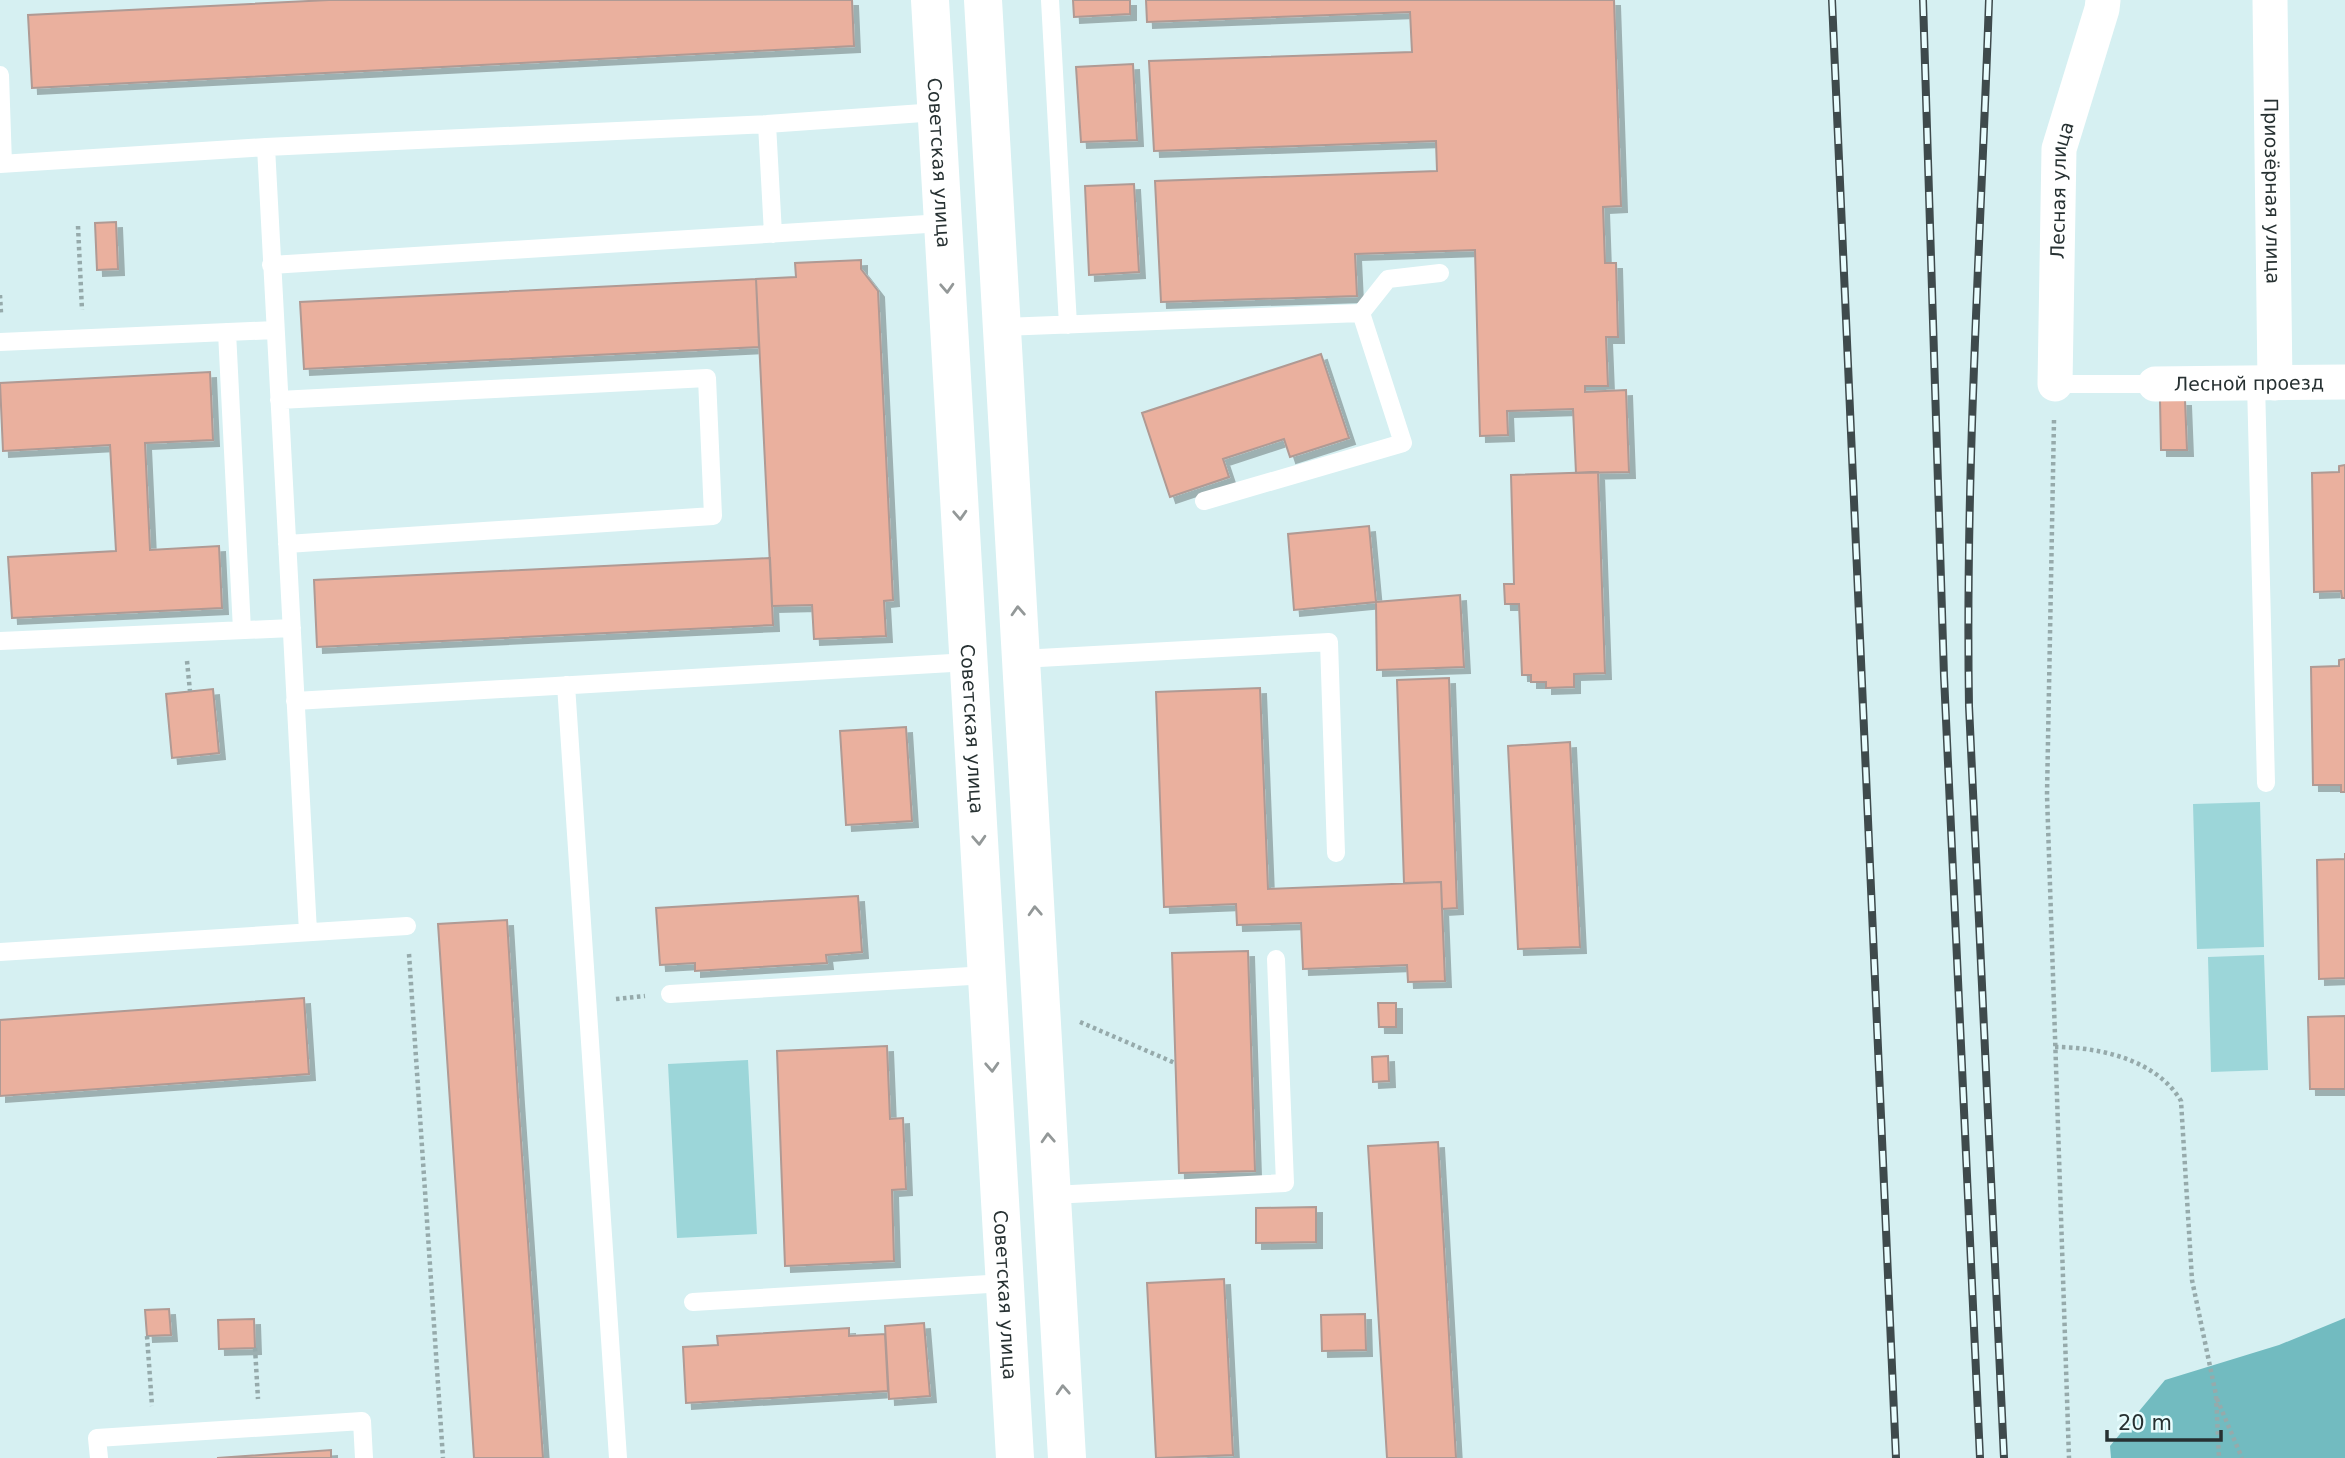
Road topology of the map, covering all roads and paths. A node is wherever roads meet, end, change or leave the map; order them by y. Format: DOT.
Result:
graph roads {
  1 [pos="930,0"];
  2 [pos="983,0"];
  3 [pos="1050,0"];
  4 [pos="2103,0"];
  5 [pos="2270,0"];
  6 [pos="0,75"];
  7 [pos="937,112"];
  8 [pos="767,124"];
  9 [pos="265,147"];
  10 [pos="2,164"];
  11 [pos="943,223"];
  12 [pos="78,226"];
  13 [pos="773,234"];
  14 [pos="271,265"];
  15 [pos="1440,274"];
  16 [pos="1361,313"];
  17 [pos="1068,325"];
  18 [pos="1002,327"];
  19 [pos="275,330"];
  20 [pos="227,332"];
  21 [pos="83,338"];
  22 [pos="0,342"];
  23 [pos="2345,382"];
  24 [pos="2265,383"];
  25 [pos="2055,384"];
  26 [pos="2155,384"];
  27 [pos="279,400"];
  28 [pos="1204,501"];
  29 [pos="287,544"];
  30 [pos="292,628"];
  31 [pos="242,630"];
  32 [pos="0,641"];
  33 [pos="1021,659"];
  34 [pos="968,662"];
  35 [pos="566,685"];
  36 [pos="295,701"];
  37 [pos="2266,783"];
  38 [pos="1336,853"];
  39 [pos="407,926"];
  40 [pos="308,932"];
  41 [pos="0,952"];
  42 [pos="1276,959"];
  43 [pos="987,975"];
  44 [pos="670,994"];
  45 [pos="587,1001"];
  46 [pos="2055,1047"];
  47 [pos="1052,1195"];
  48 [pos="1005,1283"];
  49 [pos="693,1302"];
  50 [pos="147,1336"];
  51 [pos="256,1348"];
  52 [pos="2216,1395"];
  53 [pos="260,1428"];
  54 [pos="154,1435"];
  55 [pos="99,1458"];
  56 [pos="364,1458"];
  57 [pos="443,1458"];
  58 [pos="618,1458"];
  59 [pos="1015,1458"];
  60 [pos="1067,1458"];
  61 [pos="2069,1458"];
  62 [pos="2219,1458"];
  63 [pos="2242,1458"];
  1 -- 7 [label="main road, Советская улица"];
  2 -- 18 [label="main road"];
  3 -- 17 [label="lane"];
  4 -- 25 [label="street, Лесная улица"];
  5 -- 24 [label="street, Приозёрная улица"];
  6 -- 10 [label="lane"];
  7 -- 8 [label="lane"];
  7 -- 11 [label="main road, Советская улица"];
  8 -- 9 [label="lane"];
  8 -- 13 [label="lane"];
  9 -- 10 [label="lane"];
  9 -- 14 [label="lane"];
  11 -- 13 [label="lane"];
  11 -- 34 [label="main road, Советская улица, one-way"];
  12 -- 21 [label="path"];
  13 -- 14 [label="lane"];
  14 -- 19 [label="lane"];
  15 -- 16 [label="lane"];
  16 -- 17 [label="lane"];
  16 -- 28 [label="lane"];
  17 -- 18 [label="lane"];
  33 -- 18 [label="main road, one-way"];
  19 -- 20 [label="lane"];
  19 -- 27 [label="lane"];
  20 -- 21 [label="lane"];
  20 -- 31 [label="lane"];
  21 -- 22 [label="lane"];
  23 -- 24 [label="street, Лесной проезд"];
  24 -- 26 [label="street, Лесной проезд"];
  24 -- 37 [label="lane"];
  25 -- 26 [label="lane"];
  25 -- 46 [label="path"];
  27 -- 29 [label="lane"];
  27 -- 29 [label="lane"];
  29 -- 30 [label="lane"];
  30 -- 31 [label="lane"];
  30 -- 36 [label="lane"];
  31 -- 32 [label="lane"];
  33 -- 38 [label="lane"];
  47 -- 33 [label="main road, one-way"];
  34 -- 35 [label="lane"];
  34 -- 43 [label="main road, Советская улица, one-way"];
  35 -- 36 [label="lane"];
  35 -- 45 [label="lane"];
  36 -- 40 [label="lane"];
  39 -- 40 [label="lane"];
  39 -- 57 [label="path"];
  40 -- 41 [label="lane"];
  42 -- 47 [label="lane"];
  43 -- 44 [label="lane"];
  43 -- 48 [label="main road, Советская улица, one-way"];
  44 -- 45 [label="path"];
  45 -- 58 [label="lane"];
  46 -- 52 [label="path"];
  46 -- 61 [label="path"];
  60 -- 47 [label="main road, one-way"];
  48 -- 49 [label="lane"];
  48 -- 59 [label="main road, Советская улица"];
  50 -- 54 [label="path"];
  51 -- 53 [label="path"];
  52 -- 62 [label="path"];
  52 -- 63 [label="path"];
  53 -- 54 [label="lane"];
  53 -- 56 [label="lane"];
  54 -- 55 [label="lane"];
}
